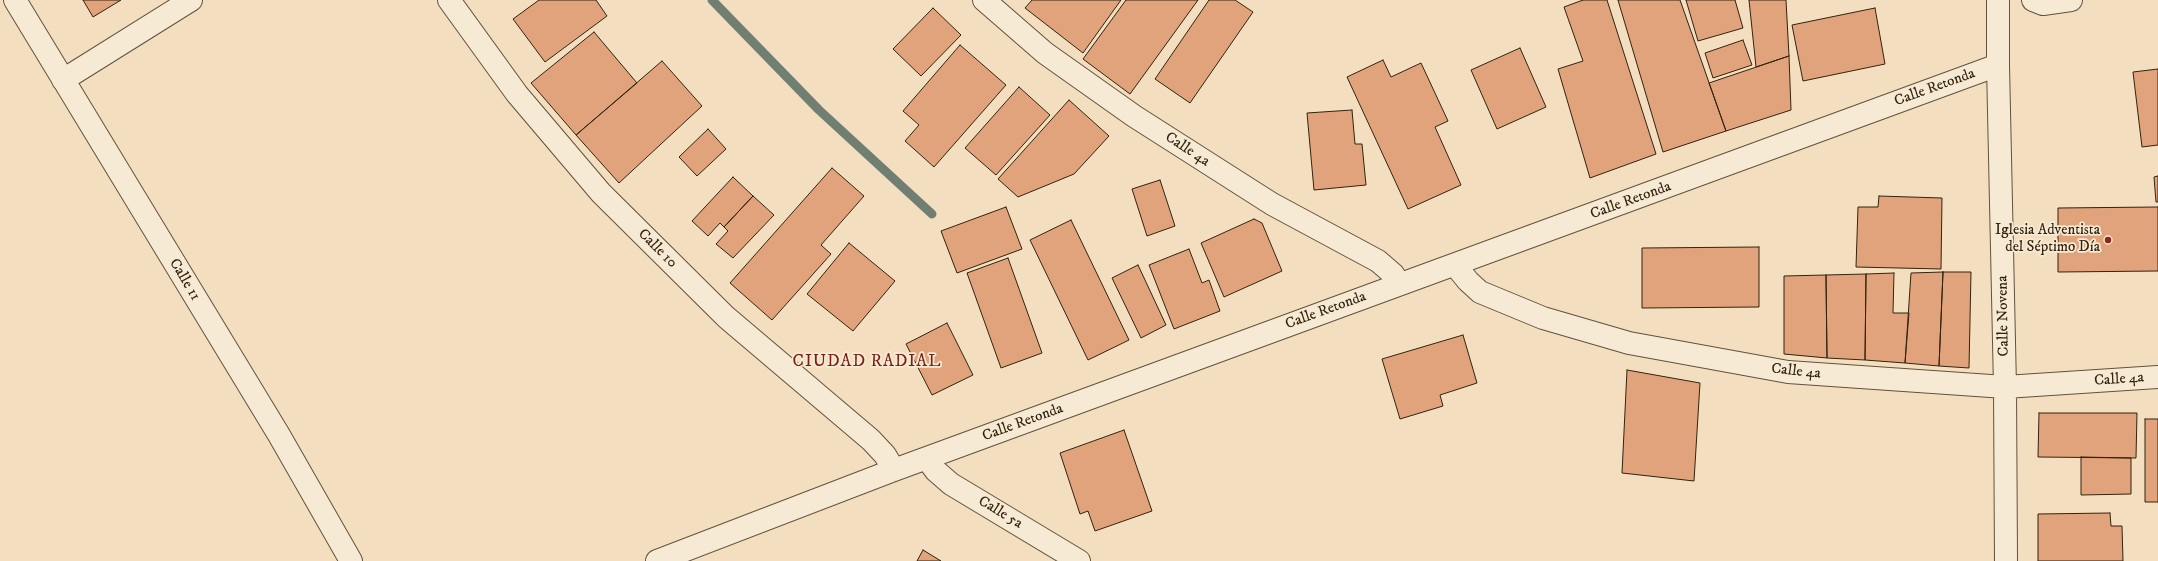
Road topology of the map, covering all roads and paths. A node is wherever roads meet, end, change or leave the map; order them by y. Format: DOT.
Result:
graph roads {
  1 [pos="15,0"];
  2 [pos="191,0"];
  3 [pos="449,0"];
  4 [pos="984,0"];
  5 [pos="1998,0"];
  6 [pos="2033,0"];
  7 [pos="2071,0"];
  8 [pos="1998,65"];
  9 [pos="63,80"];
  10 [pos="1455,266"];
  11 [pos="1399,284"];
  12 [pos="2158,377"];
  13 [pos="2005,387"];
  14 [pos="927,459"];
  15 [pos="894,470"];
  16 [pos="351,561"];
  17 [pos="657,561"];
  18 [pos="1079,561"];
  19 [pos="2006,561"];
  1 -- 9 [label="street, Calle 11"];
  2 -- 9 [label="street"];
  3 -- 15 [label="street, Calle 10"];
  4 -- 11 [label="street, Calle 4a"];
  5 -- 8 [label="street, Calle Novena"];
  6 -- 7 [label="street"];
  8 -- 10 [label="street, Calle Retonda"];
  8 -- 13 [label="street, Calle Novena"];
  9 -- 16 [label="street, Calle 11"];
  10 -- 11 [label="street, Calle Retonda"];
  10 -- 13 [label="street, Calle 4a"];
  11 -- 14 [label="street, Calle Retonda"];
  12 -- 13 [label="street, Calle 4a"];
  13 -- 19 [label="street, Calle Novena"];
  14 -- 15 [label="street, Calle Retonda"];
  14 -- 18 [label="street, Calle 5a"];
  15 -- 17 [label="street, Calle Retonda"];
}
